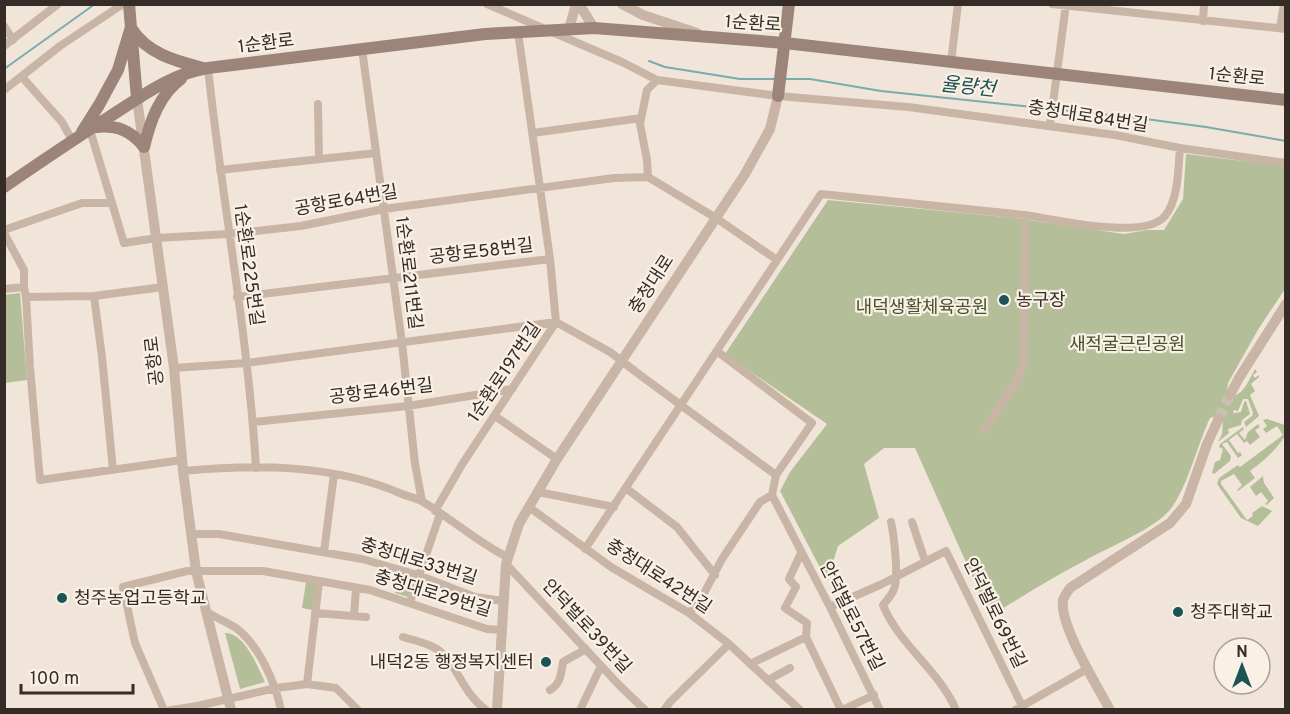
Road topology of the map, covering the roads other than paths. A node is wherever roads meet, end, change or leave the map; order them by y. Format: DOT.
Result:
graph roads {
  1 [pos="58,4"];
  2 [pos="123,4"];
  3 [pos="129,4"];
  4 [pos="488,4"];
  5 [pos="578,4"];
  6 [pos="622,4"];
  7 [pos="789,4"];
  8 [pos="958,4"];
  9 [pos="1052,4"];
  10 [pos="1204,4"];
  11 [pos="1284,4"];
  12 [pos="1066,6"];
  13 [pos="1120,9"];
  14 [pos="1203,21"];
  15 [pos="4,26"];
  16 [pos="131,27"];
  17 [pos="594,28"];
  18 [pos="569,29"];
  19 [pos="1283,29"];
  20 [pos="548,30"];
  21 [pos="518,32"];
  22 [pos="711,38"];
  23 [pos="13,40"];
  24 [pos="785,43"];
  25 [pos="4,46"];
  26 [pos="362,49"];
  27 [pos="951,62"];
  28 [pos="206,68"];
  29 [pos="1057,74"];
  30 [pos="22,77"];
  31 [pos="657,80"];
  32 [pos="4,90"];
  33 [pos="778,92"];
  34 [pos="137,99"];
  35 [pos="1286,100"];
  36 [pos="318,104"];
  37 [pos="641,118"];
  38 [pos="1050,126"];
  39 [pos="83,133"];
  40 [pos="533,133"];
  41 [pos="144,147"];
  42 [pos="1180,148"];
  43 [pos="376,153"];
  44 [pos="319,159"];
  45 [pos="1286,163"];
  46 [pos="220,170"];
  47 [pos="648,177"];
  48 [pos="4,187"];
  49 [pos="540,188"];
  50 [pos="111,203"];
  51 [pos="384,209"];
  52 [pos="1024,215"];
  53 [pos="716,218"];
  54 [pos="4,232"];
  55 [pos="228,234"];
  56 [pos="157,238"];
  57 [pos="550,259"];
  58 [pos="777,260"];
  59 [pos="393,278"];
  60 [pos="24,287"];
  61 [pos="163,287"];
  62 [pos="4,289"];
  63 [pos="94,296"];
  64 [pos="27,297"];
  65 [pos="237,297"];
  66 [pos="1286,304"];
  67 [pos="556,322"];
  68 [pos="402,343"];
  69 [pos="718,352"];
  70 [pos="622,360"];
  71 [pos="246,363"];
  72 [pos="174,368"];
  73 [pos="512,389"];
  74 [pos="1230,395"];
  75 [pos="408,406"];
  76 [pos="681,406"];
  77 [pos="495,416"];
  78 [pos="1219,418"];
  79 [pos="252,422"];
  80 [pos="984,430"];
  81 [pos="557,459"];
  82 [pos="182,466"];
  83 [pos="256,468"];
  84 [pos="113,470"];
  85 [pos="334,474"];
  86 [pos="776,475"];
  87 [pos="627,489"];
  88 [pos="538,492"];
  89 [pos="772,495"];
  90 [pos="422,501"];
  91 [pos="529,507"];
  92 [pos="614,507"];
  93 [pos="438,513"];
  94 [pos="891,522"];
  95 [pos="912,522"];
  96 [pos="191,534"];
  97 [pos="585,549"];
  98 [pos="324,552"];
  99 [pos="801,553"];
  100 [pos="506,561"];
  101 [pos="926,561"];
  102 [pos="196,571"];
  103 [pos="418,575"];
  104 [pos="714,575"];
  105 [pos="895,576"];
  106 [pos="319,582"];
  107 [pos="356,588"];
  108 [pos="503,601"];
  109 [pos="410,602"];
  110 [pos="830,607"];
  111 [pos="207,612"];
  112 [pos="689,613"];
  113 [pos="315,614"];
  114 [pos="354,616"];
  115 [pos="366,617"];
  116 [pos="501,630"];
  117 [pos="404,637"];
  118 [pos="806,637"];
  119 [pos="729,644"];
  120 [pos="586,649"];
  121 [pos="750,664"];
  122 [pos="601,666"];
  123 [pos="790,668"];
  124 [pos="1087,669"];
  125 [pos="768,680"];
  126 [pos="307,684"];
  127 [pos="276,688"];
  128 [pos="550,690"];
  129 [pos="874,695"];
  130 [pos="230,704"];
  131 [pos="1021,708"];
  132 [pos="164,710"];
  133 [pos="171,710"];
  134 [pos="281,710"];
  135 [pos="358,710"];
  136 [pos="486,710"];
  137 [pos="497,710"];
  138 [pos="580,710"];
  139 [pos="645,710"];
  140 [pos="664,710"];
  141 [pos="800,710"];
  142 [pos="841,710"];
  143 [pos="880,710"];
  144 [pos="956,710"];
  145 [pos="1110,710"];
  1 -- 23 [label="street"];
  2 -- 30 [label="street"];
  3 -- 16 [label="main road, 공항로"];
  4 -- 20 [label="street, 충청대로84번길"];
  5 -- 17 [label="street"];
  5 -- 18 [label="street"];
  6 -- 22 [label="street"];
  7 -- 24 [label="main road"];
  8 -- 27 [label="street"];
  9 -- 12 [label="street"];
  10 -- 14 [label="street"];
  11 -- 19 [label="street"];
  12 -- 13 [label="street"];
  12 -- 29 [label="street"];
  13 -- 14 [label="street"];
  14 -- 19 [label="street"];
  15 -- 23 [label="street"];
  16 -- 28 [label="main road"];
  16 -- 34 [label="main road, 공항로"];
  16 -- 39 [label="main road"];
  17 -- 18 [label="main road, 1순환로"];
  17 -- 22 [label="main road, 1순환로"];
  18 -- 20 [label="main road, 1순환로"];
  20 -- 21 [label="main road, 1순환로"];
  20 -- 31 [label="street, 충청대로84번길"];
  21 -- 26 [label="main road, 1순환로"];
  21 -- 40 [label="street, 1순환로197번길"];
  22 -- 24 [label="main road, 1순환로"];
  23 -- 25 [label="street"];
  24 -- 27 [label="main road, 1순환로"];
  24 -- 33 [label="main road"];
  26 -- 28 [label="main road, 1순환로"];
  26 -- 43 [label="street, 1순환로211번길"];
  27 -- 29 [label="main road, 1순환로"];
  28 -- 34 [label="main road, 1순환로"];
  28 -- 41 [label="main road"];
  28 -- 46 [label="street, 1순환로225번길"];
  29 -- 35 [label="main road, 1순환로"];
  29 -- 38 [label="street"];
  30 -- 32 [label="street"];
  30 -- 39 [label="street"];
  31 -- 33 [label="street, 충청대로84번길"];
  31 -- 37 [label="street"];
  33 -- 38 [label="street, 충청대로84번길"];
  33 -- 53 [label="street, 충청대로"];
  34 -- 39 [label="main road, 1순환로"];
  34 -- 41 [label="street, 공항로"];
  36 -- 44 [label="street"];
  37 -- 40 [label="street"];
  37 -- 47 [label="street"];
  38 -- 42 [label="street, 충청대로84번길"];
  39 -- 41 [label="main road"];
  39 -- 48 [label="main road, 1순환로"];
  39 -- 50 [label="street"];
  40 -- 49 [label="street, 1순환로197번길"];
  41 -- 56 [label="street, 공항로"];
  42 -- 45 [label="street, 충청대로84번길"];
  42 -- 52 [label="street"];
  43 -- 44 [label="street"];
  43 -- 51 [label="street, 1순환로211번길"];
  44 -- 46 [label="street"];
  46 -- 55 [label="street, 1순환로225번길"];
  47 -- 49 [label="street, 공항로64번길"];
  47 -- 53 [label="street"];
  49 -- 51 [label="street, 공항로64번길"];
  49 -- 57 [label="street, 1순환로197번길"];
  50 -- 54 [label="street"];
  50 -- 56 [label="street"];
  51 -- 55 [label="street, 공항로64번길"];
  51 -- 59 [label="street, 1순환로211번길"];
  52 -- 58 [label="street, 충청대로42번길"];
  52 -- 80 [label="street"];
  53 -- 58 [label="street"];
  53 -- 70 [label="street, 충청대로"];
  54 -- 60 [label="street"];
  55 -- 56 [label="street, 공항로64번길"];
  55 -- 65 [label="street, 1순환로225번길"];
  56 -- 61 [label="street, 공항로"];
  57 -- 59 [label="street, 공항로58번길"];
  57 -- 67 [label="street, 1순환로197번길"];
  58 -- 69 [label="street, 충청대로42번길"];
  59 -- 65 [label="street, 공항로58번길"];
  59 -- 68 [label="street, 1순환로211번길"];
  60 -- 62 [label="street"];
  60 -- 64 [label="street"];
  61 -- 63 [label="street"];
  61 -- 72 [label="street, 공항로"];
  63 -- 64 [label="street"];
  63 -- 84 [label="street"];
  64 -- 84 [label="street, 안덕벌로39번길"];
  65 -- 71 [label="street, 1순환로225번길"];
  66 -- 74 [label="street"];
  67 -- 68 [label="street"];
  67 -- 70 [label="street"];
  67 -- 73 [label="street, 1순환로197번길"];
  68 -- 71 [label="street"];
  68 -- 75 [label="street, 1순환로211번길"];
  69 -- 76 [label="street, 충청대로42번길"];
  69 -- 86 [label="street"];
  70 -- 76 [label="street"];
  70 -- 81 [label="street, 충청대로"];
  71 -- 72 [label="street"];
  71 -- 79 [label="street, 1순환로225번길"];
  72 -- 82 [label="street, 공항로"];
  73 -- 75 [label="street, 공항로46번길"];
  73 -- 77 [label="street, 1순환로197번길"];
  75 -- 79 [label="street, 공항로46번길"];
  75 -- 90 [label="street, 1순환로211번길"];
  76 -- 86 [label="street"];
  76 -- 87 [label="street, 충청대로42번길"];
  77 -- 81 [label="street"];
  77 -- 93 [label="street, 1순환로197번길"];
  78 -- 124 [label="street"];
  79 -- 83 [label="street, 1순환로225번길"];
  81 -- 88 [label="street, 충청대로"];
  82 -- 83 [label="street, 안덕벌로39번길"];
  82 -- 84 [label="street, 안덕벌로39번길"];
  82 -- 96 [label="street, 공항로"];
  83 -- 85 [label="street, 안덕벌로39번길"];
  85 -- 90 [label="street, 안덕벌로39번길"];
  85 -- 98 [label="street"];
  86 -- 89 [label="street"];
  87 -- 92 [label="street, 충청대로42번길"];
  87 -- 104 [label="street"];
  88 -- 91 [label="street, 충청대로"];
  88 -- 92 [label="street"];
  89 -- 99 [label="street, 안덕벌로57번길"];
  89 -- 104 [label="street"];
  90 -- 93 [label="street, 안덕벌로39번길"];
  91 -- 97 [label="street, 충청대로42번길"];
  91 -- 100 [label="street, 충청대로"];
  92 -- 97 [label="street, 충청대로42번길"];
  93 -- 100 [label="street, 안덕벌로39번길"];
  93 -- 103 [label="street, 1순환로197번길"];
  94 -- 105 [label="street"];
  95 -- 101 [label="street"];
  96 -- 98 [label="street, 충청대로33번길"];
  96 -- 102 [label="street, 공항로"];
  97 -- 112 [label="street, 충청대로42번길"];
  98 -- 103 [label="street, 충청대로33번길"];
  99 -- 110 [label="street, 안덕벌로57번길"];
  99 -- 118 [label="street, 안덕벌로57번길"];
  100 -- 108 [label="street, 충청대로"];
  100 -- 120 [label="street, 안덕벌로39번길"];
  101 -- 105 [label="street, 안덕벌로69번길"];
  101 -- 131 [label="street, 안덕벌로69번길"];
  102 -- 106 [label="street, 충청대로29번길"];
  102 -- 111 [label="street, 공항로"];
  102 -- 132 [label="street, 충청대로29번길"];
  103 -- 108 [label="street, 충청대로33번길"];
  103 -- 109 [label="street, 1순환로197번길"];
  104 -- 112 [label="street"];
  105 -- 110 [label="street, 안덕벌로69번길"];
  105 -- 144 [label="street"];
  106 -- 107 [label="street, 충청대로29번길"];
  106 -- 113 [label="street"];
  107 -- 109 [label="street, 충청대로29번길"];
  107 -- 114 [label="street, 충청대로29번길"];
  108 -- 116 [label="street, 충청대로"];
  109 -- 116 [label="street, 충청대로29번길"];
  110 -- 129 [label="street, 안덕벌로57번길"];
  111 -- 127 [label="street"];
  111 -- 130 [label="street, 공항로"];
  112 -- 119 [label="street, 충청대로42번길"];
  113 -- 114 [label="street"];
  113 -- 126 [label="street"];
  114 -- 115 [label="street"];
  116 -- 137 [label="street, 충청대로"];
  117 -- 136 [label="street"];
  118 -- 121 [label="street"];
  118 -- 142 [label="street"];
  119 -- 121 [label="street, 충청대로42번길"];
  119 -- 140 [label="street"];
  120 -- 122 [label="street, 안덕벌로39번길"];
  120 -- 128 [label="street"];
  121 -- 125 [label="street, 충청대로42번길"];
  122 -- 138 [label="street"];
  122 -- 139 [label="street, 안덕벌로39번길"];
  123 -- 125 [label="street"];
  124 -- 131 [label="street"];
  124 -- 145 [label="street"];
  125 -- 141 [label="street, 충청대로42번길"];
  126 -- 127 [label="street"];
  126 -- 135 [label="street"];
  127 -- 130 [label="street"];
  127 -- 134 [label="street"];
  129 -- 142 [label="street, 안덕벌로57번길"];
  129 -- 143 [label="street, 안덕벌로57번길"];
  130 -- 133 [label="street"];
}
